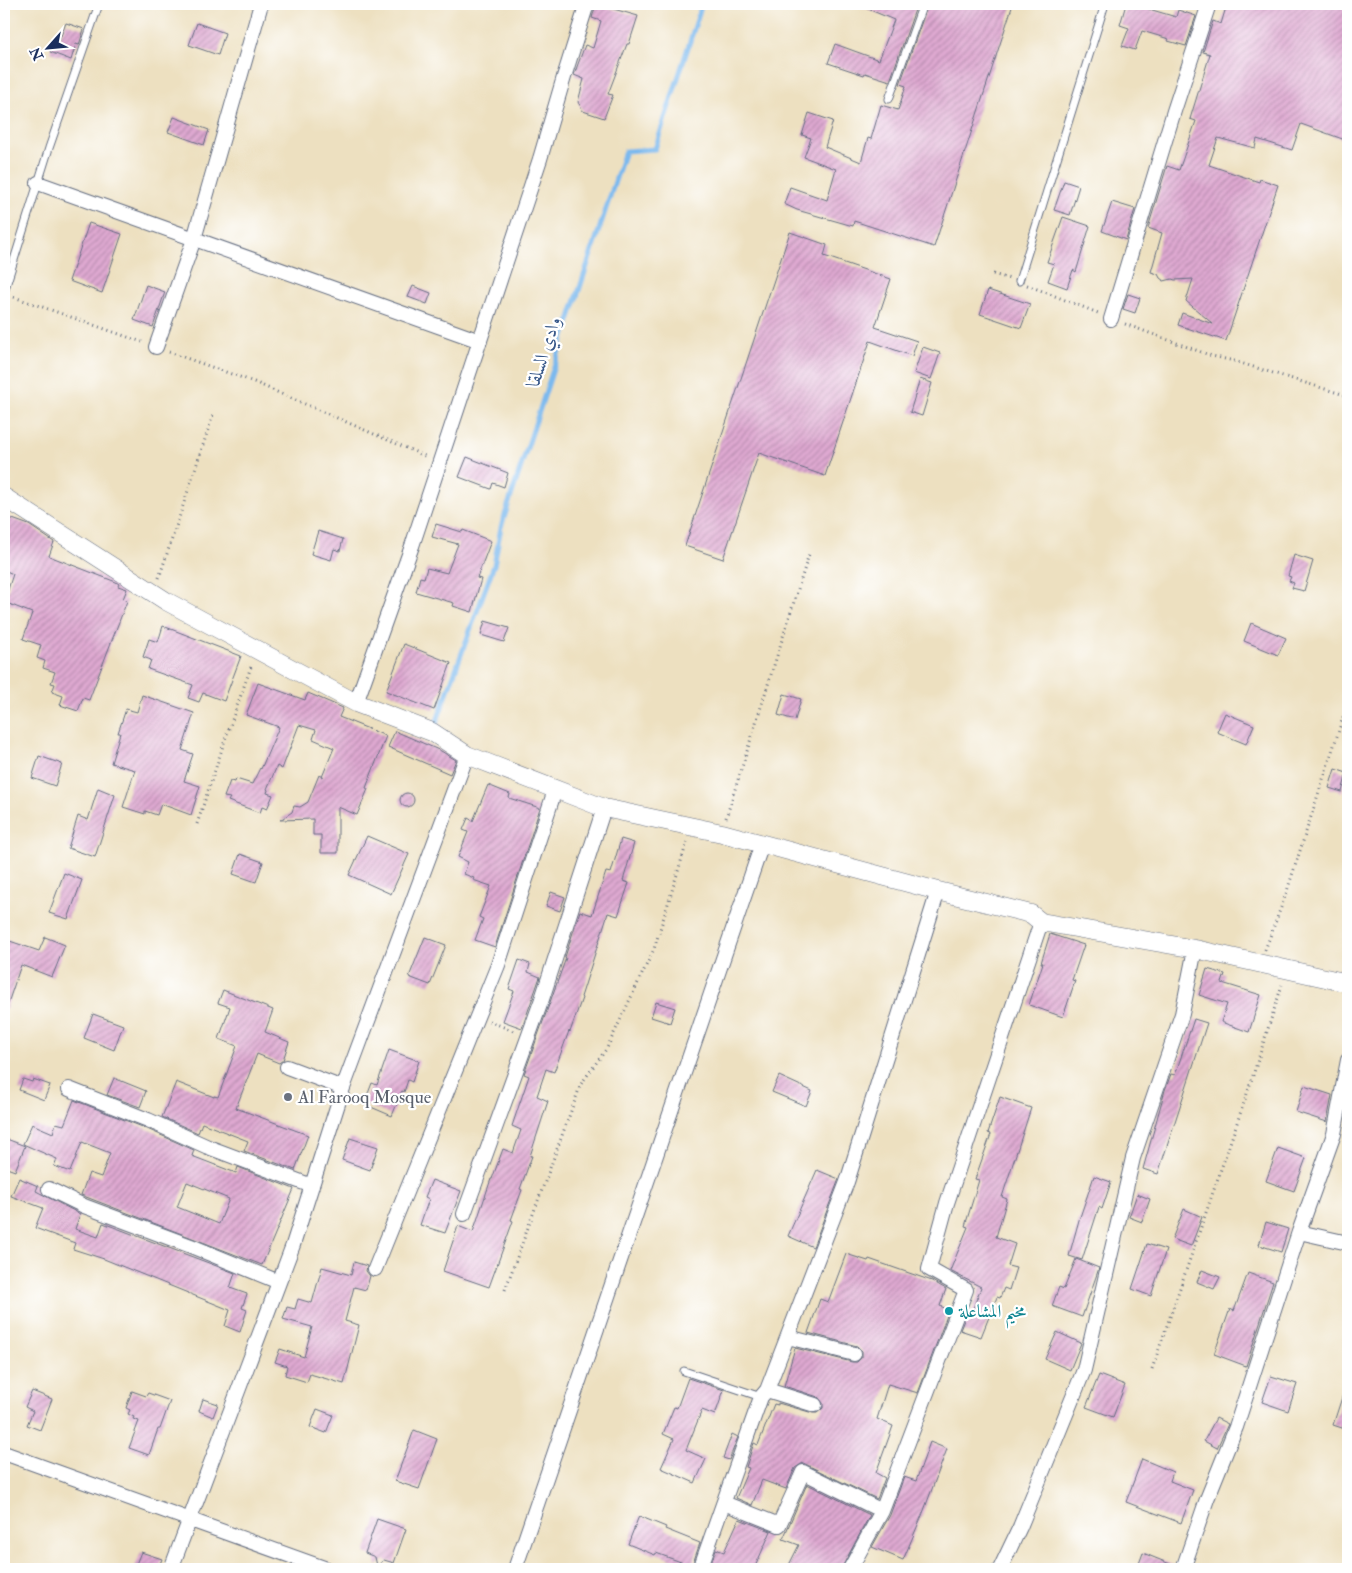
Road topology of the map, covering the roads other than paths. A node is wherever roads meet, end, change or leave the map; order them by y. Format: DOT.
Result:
graph roads {
  1 [pos="99,4"];
  2 [pos="261,4"];
  3 [pos="587,4"];
  4 [pos="923,4"];
  5 [pos="1105,4"];
  6 [pos="1209,4"];
  7 [pos="889,99"];
  8 [pos="38,183"];
  9 [pos="194,239"];
  10 [pos="1019,281"];
  11 [pos="4,292"];
  12 [pos="1111,319"];
  13 [pos="480,341"];
  14 [pos="156,347"];
  15 [pos="5,501"];
  16 [pos="356,703"];
  17 [pos="467,756"];
  18 [pos="555,790"];
  19 [pos="604,808"];
  20 [pos="762,844"];
  21 [pos="938,891"];
  22 [pos="1041,922"];
  23 [pos="1196,949"];
  24 [pos="1348,983"];
  25 [pos="1348,1060"];
  26 [pos="287,1067"];
  27 [pos="343,1088"];
  28 [pos="70,1089"];
  29 [pos="312,1186"];
  30 [pos="48,1188"];
  31 [pos="464,1214"];
  32 [pos="1299,1232"];
  33 [pos="1348,1243"];
  34 [pos="375,1269"];
  35 [pos="279,1282"];
  36 [pos="788,1337"];
  37 [pos="854,1354"];
  38 [pos="684,1371"];
  39 [pos="764,1394"];
  40 [pos="815,1405"];
  41 [pos="4,1453"];
  42 [pos="724,1504"];
  43 [pos="882,1511"];
  44 [pos="189,1519"];
  45 [pos="171,1569"];
  46 [pos="327,1569"];
  47 [pos="515,1569"];
  48 [pos="700,1569"];
  49 [pos="850,1569"];
  50 [pos="1000,1569"];
  51 [pos="1183,1569"];
  1 -- 8 [label="lane"];
  2 -- 9 [label="street"];
  3 -- 13 [label="street"];
  4 -- 7 [label="lane"];
  5 -- 10 [label="lane"];
  6 -- 12 [label="street"];
  8 -- 9 [label="street"];
  8 -- 11 [label="lane"];
  9 -- 13 [label="street"];
  9 -- 14 [label="street"];
  13 -- 16 [label="street"];
  15 -- 16 [label="street"];
  16 -- 17 [label="street"];
  17 -- 18 [label="street"];
  17 -- 27 [label="street"];
  18 -- 19 [label="street"];
  18 -- 34 [label="street"];
  19 -- 20 [label="street"];
  19 -- 31 [label="street"];
  20 -- 21 [label="street"];
  20 -- 47 [label="street"];
  21 -- 22 [label="street"];
  21 -- 36 [label="street"];
  22 -- 23 [label="street"];
  22 -- 43 [label="street"];
  23 -- 24 [label="street"];
  23 -- 50 [label="street"];
  25 -- 32 [label="street"];
  26 -- 27 [label="street"];
  27 -- 29 [label="street"];
  28 -- 29 [label="street"];
  29 -- 35 [label="street"];
  30 -- 35 [label="street"];
  32 -- 33 [label="street"];
  32 -- 51 [label="street"];
  35 -- 44 [label="street"];
  36 -- 37 [label="street"];
  36 -- 39 [label="street"];
  38 -- 39 [label="lane"];
  39 -- 40 [label="street"];
  39 -- 42 [label="street"];
  41 -- 44 [label="street"];
  42 -- 43 [label="street"];
  42 -- 48 [label="street"];
  43 -- 49 [label="street"];
  44 -- 45 [label="street"];
  44 -- 46 [label="street"];
}
